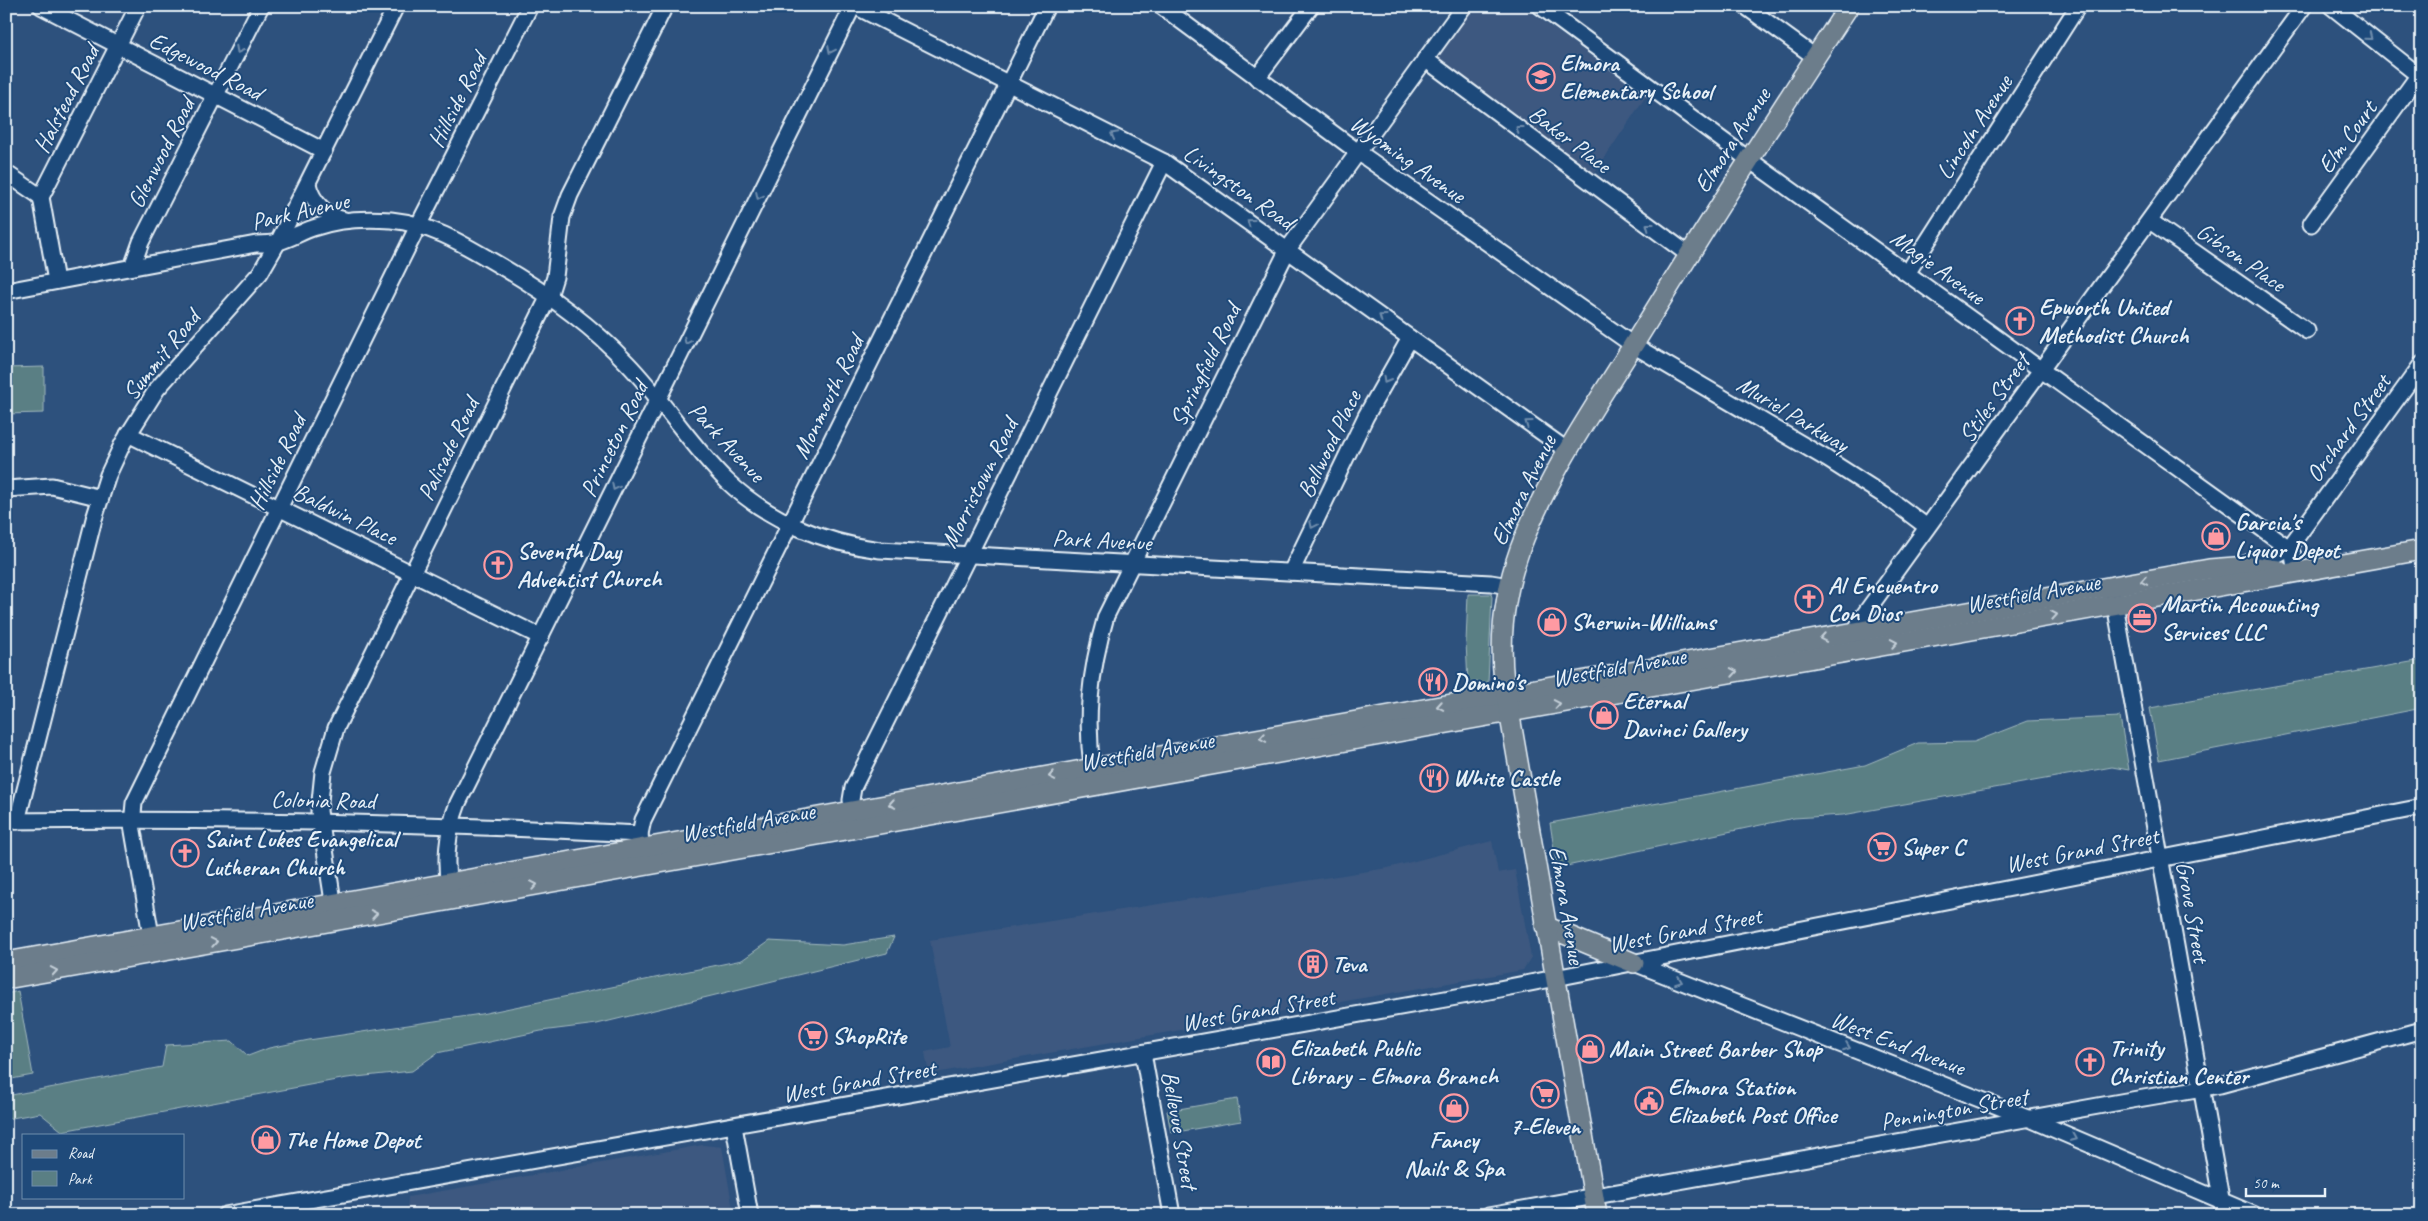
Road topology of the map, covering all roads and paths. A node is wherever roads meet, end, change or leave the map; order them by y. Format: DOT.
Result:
graph roads {
  1 [pos="41,6"];
  2 [pos="138,6"];
  3 [pos="261,6"];
  4 [pos="396,6"];
  5 [pos="530,6"];
  6 [pos="665,6"];
  7 [pos="854,6"];
  8 [pos="1047,6"];
  9 [pos="1161,6"];
  10 [pos="1310,6"];
  11 [pos="1464,6"];
  12 [pos="1540,6"];
  13 [pos="1745,6"];
  14 [pos="1849,6"];
  15 [pos="2078,6"];
  16 [pos="2304,6"];
  17 [pos="2331,6"];
  18 [pos="118,46"];
  19 [pos="1815,57"];
  20 [pos="1425,59"];
  21 [pos="2420,77"];
  22 [pos="1257,78"];
  23 [pos="1009,84"];
  24 [pos="216,96"];
  25 [pos="324,151"];
  26 [pos="1358,152"];
  27 [pos="1748,159"];
  28 [pos="1164,162"];
  29 [pos="6,173"];
  30 [pos="308,184"];
  31 [pos="41,197"];
  32 [pos="349,220"];
  33 [pos="2150,221"];
  34 [pos="419,224"];
  35 [pos="2311,224"];
  36 [pos="278,242"];
  37 [pos="1288,249"];
  38 [pos="1689,255"];
  39 [pos="132,267"];
  40 [pos="1908,272"];
  41 [pos="56,282"];
  42 [pos="6,291"];
  43 [pos="549,296"];
  44 [pos="2307,331"];
  45 [pos="1410,338"];
  46 [pos="1633,345"];
  47 [pos="2422,364"];
  48 [pos="2042,371"];
  49 [pos="658,399"];
  50 [pos="128,434"];
  51 [pos="1568,451"];
  52 [pos="6,489"];
  53 [pos="101,498"];
  54 [pos="280,507"];
  55 [pos="790,524"];
  56 [pos="1927,527"];
  57 [pos="2289,548"];
  58 [pos="2422,550"];
  59 [pos="968,555"];
  60 [pos="1132,564"];
  61 [pos="2209,570"];
  62 [pos="1291,572"];
  63 [pos="412,573"];
  64 [pos="2296,573"];
  65 [pos="1509,586"];
  66 [pos="2114,595"];
  67 [pos="541,637"];
  68 [pos="1858,641"];
  69 [pos="1507,704"];
  70 [pos="1094,777"];
  71 [pos="2422,807"];
  72 [pos="854,819"];
  73 [pos="131,820"];
  74 [pos="12,821"];
  75 [pos="320,822"];
  76 [pos="451,825"];
  77 [pos="642,849"];
  78 [pos="2160,857"];
  79 [pos="450,891"];
  80 [pos="335,912"];
  81 [pos="1545,926"];
  82 [pos="153,944"];
  83 [pos="6,962"];
  84 [pos="1634,963"];
  85 [pos="1555,978"];
  86 [pos="6,979"];
  87 [pos="2422,1030"];
  88 [pos="1143,1053"];
  89 [pos="2202,1089"];
  90 [pos="2030,1119"];
  91 [pos="734,1126"];
  92 [pos="1594,1196"];
  93 [pos="2223,1208"];
  94 [pos="276,1210"];
  95 [pos="225,1215"];
  96 [pos="750,1215"];
  97 [pos="1172,1215"];
  98 [pos="1489,1215"];
  99 [pos="1597,1215"];
  100 [pos="2256,1215"];
  1 -- 18 [label="street, Edgewood Road"];
  2 -- 18 [label="street, Halstead Road"];
  3 -- 24 [label="street, Glenwood Road, one-way"];
  4 -- 25 [label="street, Summit Road"];
  5 -- 34 [label="street, Hillside Road"];
  6 -- 43 [label="street, Palisade Road"];
  7 -- 23 [label="street, Livingston Road"];
  7 -- 49 [label="street, Princeton Road, one-way"];
  8 -- 23 [label="street, Monmouth Road"];
  9 -- 22 [label="street, Wyoming Avenue"];
  10 -- 22 [label="street"];
  11 -- 20 [label="street, Springfield Road"];
  12 -- 27 [label="street, Magie Avenue"];
  13 -- 19 [label="street"];
  14 -- 19 [label="main road, Elmora Avenue"];
  15 -- 40 [label="street, Lincoln Avenue"];
  16 -- 33 [label="street, Stiles Street"];
  17 -- 21 [label="street, one-way"];
  18 -- 24 [label="street, Edgewood Road"];
  18 -- 31 [label="street, Halstead Road"];
  19 -- 27 [label="main road, Elmora Avenue"];
  20 -- 26 [label="street, Springfield Road"];
  38 -- 20 [label="street, Baker Place, one-way"];
  21 -- 35 [label="street, Elm Court"];
  22 -- 26 [label="street, Wyoming Avenue"];
  28 -- 23 [label="street, Livingston Road, one-way"];
  23 -- 55 [label="street, Monmouth Road"];
  24 -- 25 [label="street, Edgewood Road"];
  24 -- 39 [label="street, Glenwood Road"];
  25 -- 30 [label="street, Summit Road"];
  26 -- 37 [label="street, Springfield Road"];
  26 -- 46 [label="street, Wyoming Avenue"];
  27 -- 38 [label="main road, Elmora Avenue"];
  27 -- 40 [label="street, Magie Avenue"];
  37 -- 28 [label="street, Livingston Road, one-way"];
  28 -- 59 [label="street, Morristown Road"];
  29 -- 31 [label="street"];
  30 -- 32 [label="street"];
  30 -- 36 [label="street, Summit Road"];
  31 -- 41 [label="street"];
  32 -- 34 [label="street, Park Avenue"];
  32 -- 36 [label="street, Park Avenue"];
  33 -- 44 [label="street, Gibson Place"];
  33 -- 48 [label="street, Stiles Street"];
  34 -- 43 [label="street, Park Avenue"];
  34 -- 54 [label="street, Hillside Road"];
  36 -- 39 [label="street, Park Avenue"];
  36 -- 50 [label="street, Summit Road"];
  45 -- 37 [label="street, Livingston Road, one-way"];
  37 -- 60 [label="street, Springfield Road"];
  38 -- 46 [label="main road, Elmora Avenue"];
  39 -- 41 [label="street, Park Avenue"];
  40 -- 48 [label="street, Magie Avenue"];
  41 -- 42 [label="street, Park Avenue"];
  43 -- 49 [label="street, Park Avenue"];
  43 -- 63 [label="street, Palisade Road"];
  51 -- 45 [label="street, Livingston Road, one-way"];
  45 -- 62 [label="street, Bellwood Place, one-way"];
  46 -- 51 [label="main road, Elmora Avenue"];
  46 -- 56 [label="street, Muriel Parkway"];
  47 -- 57 [label="street, Orchard Street"];
  48 -- 56 [label="street, Stiles Street"];
  48 -- 57 [label="street, Magie Avenue"];
  49 -- 55 [label="street, Park Avenue"];
  49 -- 67 [label="street, Princeton Road, one-way"];
  50 -- 53 [label="street, Summit Road"];
  50 -- 54 [label="street, Baldwin Place"];
  51 -- 65 [label="main road, Elmora Avenue"];
  52 -- 53 [label="street"];
  53 -- 74 [label="street, Summit Road"];
  54 -- 63 [label="street, Baldwin Place"];
  54 -- 73 [label="street, Hillside Road"];
  55 -- 59 [label="street, Park Avenue"];
  55 -- 77 [label="street, Monmouth Road"];
  56 -- 68 [label="street, Stiles Street"];
  57 -- 61 [label="street, Orchard Street"];
  57 -- 64 [label="street"];
  58 -- 64 [label="main road, Westfield Avenue"];
  59 -- 60 [label="street, Park Avenue"];
  59 -- 72 [label="street, Morristown Road"];
  60 -- 62 [label="street, Park Avenue"];
  60 -- 70 [label="street, Springfield Road"];
  61 -- 64 [label="main road, Westfield Avenue"];
  61 -- 66 [label="main road, Westfield Avenue, one-way"];
  62 -- 65 [label="street, Park Avenue"];
  63 -- 67 [label="street, Baldwin Place"];
  63 -- 75 [label="street, Palisade Road"];
  64 -- 66 [label="main road, Westfield Avenue"];
  65 -- 69 [label="main road, Elmora Avenue"];
  66 -- 68 [label="main road, Westfield Avenue"];
  66 -- 78 [label="street, Grove Street"];
  67 -- 76 [label="street, Princeton Road"];
  68 -- 69 [label="main road, Westfield Avenue"];
  69 -- 70 [label="main road, Westfield Avenue"];
  69 -- 81 [label="main road, Elmora Avenue"];
  70 -- 72 [label="main road, Westfield Avenue"];
  71 -- 78 [label="street, West Grand Street"];
  72 -- 77 [label="main road, Westfield Avenue"];
  73 -- 74 [label="street, Colonia Road"];
  73 -- 75 [label="street, Colonia Road"];
  73 -- 82 [label="street, Hillside Road"];
  75 -- 76 [label="street, Colonia Road"];
  75 -- 80 [label="street, Palisade Road"];
  76 -- 77 [label="street, Colonia Road"];
  76 -- 79 [label="street, Princeton Road"];
  77 -- 79 [label="main road, Westfield Avenue"];
  78 -- 84 [label="street, West Grand Street"];
  78 -- 89 [label="street, Grove Street"];
  79 -- 80 [label="main road, Westfield Avenue"];
  80 -- 82 [label="main road, Westfield Avenue"];
  81 -- 84 [label="main road"];
  81 -- 85 [label="main road, Elmora Avenue"];
  82 -- 83 [label="main road, Westfield Avenue"];
  86 -- 82 [label="main road, Westfield Avenue, one-way"];
  84 -- 85 [label="street, West Grand Street"];
  84 -- 90 [label="street, West End Avenue, one-way"];
  85 -- 88 [label="street, West Grand Street"];
  85 -- 92 [label="main road, Elmora Avenue"];
  87 -- 89 [label="street, Pennington Street"];
  88 -- 91 [label="street, West Grand Street"];
  88 -- 97 [label="street, Bellevue Street"];
  89 -- 90 [label="street, Pennington Street"];
  89 -- 93 [label="street, Grove Street"];
  90 -- 92 [label="street, Pennington Street"];
  90 -- 93 [label="street, West End Avenue, one-way"];
  91 -- 94 [label="street, West Grand Street"];
  91 -- 96 [label="street"];
  92 -- 98 [label="street, Pennington Street"];
  92 -- 99 [label="main road, Elmora Avenue"];
  93 -- 100 [label="street, West End Avenue"];
  94 -- 95 [label="street, West Grand Street"];
}
